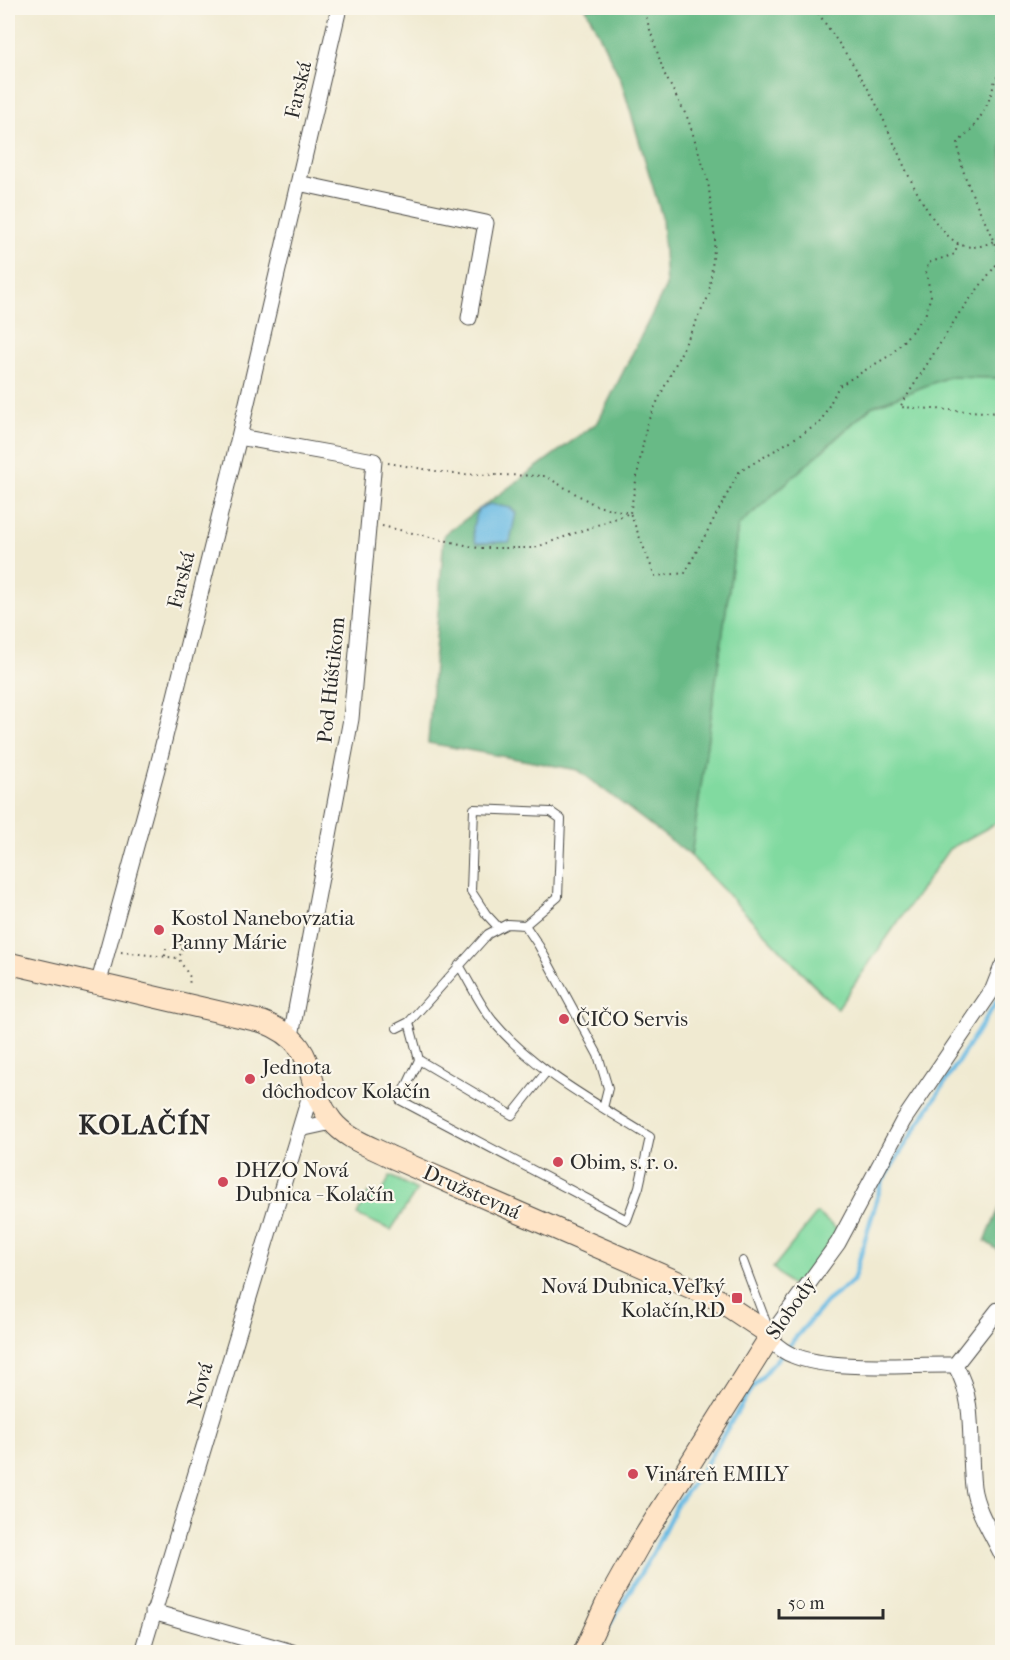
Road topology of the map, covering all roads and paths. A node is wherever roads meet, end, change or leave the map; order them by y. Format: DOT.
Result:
graph roads {
  1 [pos="339,8"];
  2 [pos="643,8"];
  3 [pos="815,8"];
  4 [pos="1002,73"];
  5 [pos="298,183"];
  6 [pos="1002,236"];
  7 [pos="994,241"];
  8 [pos="958,243"];
  9 [pos="469,318"];
  10 [pos="1002,413"];
  11 [pos="239,437"];
  12 [pos="374,461"];
  13 [pos="630,513"];
  14 [pos="368,523"];
  15 [pos="525,925"];
  16 [pos="499,928"];
  17 [pos="174,942"];
  18 [pos="107,949"];
  19 [pos="166,949"];
  20 [pos="165,956"];
  21 [pos="178,958"];
  22 [pos="8,963"];
  23 [pos="459,965"];
  24 [pos="1002,966"];
  25 [pos="98,985"];
  26 [pos="188,992"];
  27 [pos="409,1022"];
  28 [pos="397,1028"];
  29 [pos="291,1036"];
  30 [pos="419,1060"];
  31 [pos="547,1071"];
  32 [pos="315,1082"];
  33 [pos="603,1108"];
  34 [pos="332,1122"];
  35 [pos="300,1129"];
  36 [pos="291,1156"];
  37 [pos="334,1177"];
  38 [pos="1002,1257"];
  39 [pos="743,1261"];
  40 [pos="998,1310"];
  41 [pos="777,1344"];
  42 [pos="955,1365"];
  43 [pos="1002,1555"];
  44 [pos="153,1612"];
  45 [pos="142,1653"];
  46 [pos="292,1653"];
  47 [pos="584,1653"];
  1 -- 5 [label="street, Farská"];
  2 -- 13 [label="path"];
  3 -- 8 [label="path"];
  4 -- 7 [label="path"];
  5 -- 9 [label="street"];
  5 -- 11 [label="street, Farská"];
  6 -- 7 [label="path"];
  7 -- 8 [label="path"];
  7 -- 10 [label="path"];
  8 -- 13 [label="path"];
  11 -- 12 [label="street"];
  11 -- 18 [label="street, Farská"];
  12 -- 13 [label="path"];
  12 -- 14 [label="street, Pod Húštikom"];
  13 -- 14 [label="path"];
  14 -- 29 [label="street, Pod Húštikom"];
  15 -- 16 [label="lane"];
  15 -- 16 [label="lane"];
  15 -- 33 [label="lane"];
  16 -- 23 [label="lane"];
  17 -- 21 [label="path"];
  18 -- 20 [label="path"];
  18 -- 25 [label="street, Farská"];
  19 -- 20 [label="path"];
  20 -- 21 [label="path"];
  21 -- 26 [label="path"];
  22 -- 25 [label="street"];
  23 -- 27 [label="lane"];
  23 -- 31 [label="lane"];
  24 -- 41 [label="street, Slobody"];
  25 -- 29 [label="street"];
  27 -- 28 [label="lane"];
  27 -- 30 [label="lane"];
  29 -- 32 [label="street, Družstevná"];
  30 -- 31 [label="lane"];
  30 -- 33 [label="lane"];
  31 -- 33 [label="lane"];
  32 -- 34 [label="street, Družstevná"];
  32 -- 35 [label="street, Nová"];
  34 -- 35 [label="street"];
  34 -- 41 [label="street, Družstevná"];
  35 -- 36 [label="street, Nová"];
  36 -- 37 [label="path"];
  36 -- 44 [label="street, Nová"];
  38 -- 40 [label="path"];
  39 -- 41 [label="lane"];
  40 -- 42 [label="street"];
  41 -- 42 [label="street, Družstevná"];
  41 -- 47 [label="street, Slobody"];
  42 -- 43 [label="street"];
  44 -- 45 [label="street, Nová"];
  44 -- 46 [label="street"];
}
